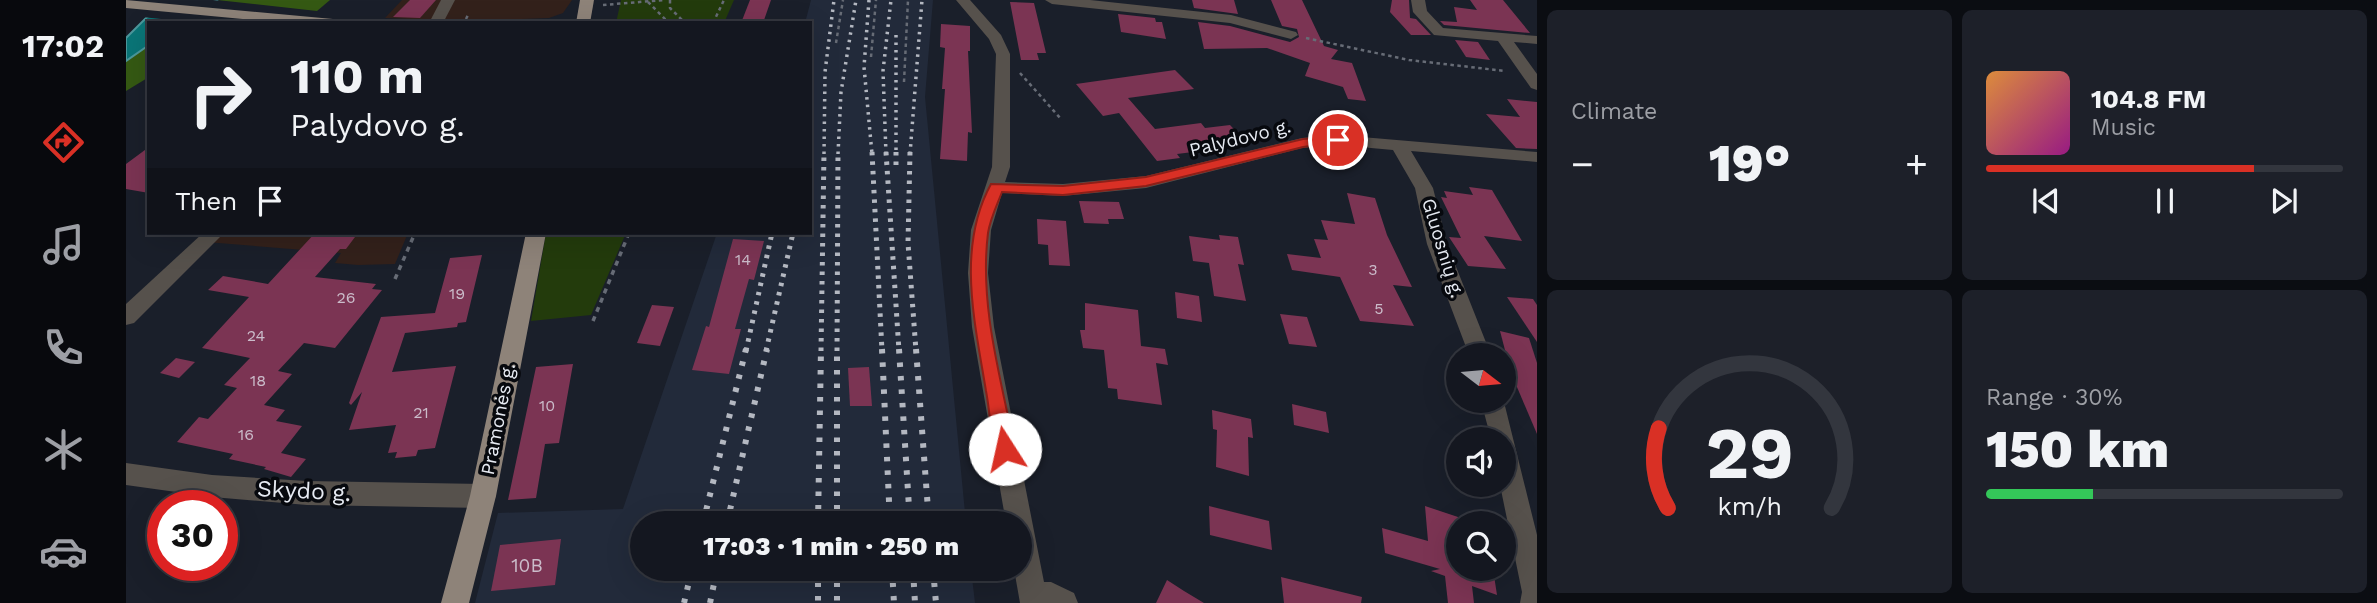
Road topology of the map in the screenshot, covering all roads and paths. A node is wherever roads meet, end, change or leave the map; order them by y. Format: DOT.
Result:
graph roads {
  1 [pos="448,0"];
  2 [pos="587,0"];
  3 [pos="616,0"];
  4 [pos="664,0"];
  5 [pos="670,0"];
  6 [pos="723,0"];
  7 [pos="843,0"];
  8 [pos="876,0"];
  9 [pos="908,0"];
  10 [pos="963,0"];
  11 [pos="1052,0"];
  12 [pos="1418,0"];
  13 [pos="648,2"];
  14 [pos="126,4"];
  15 [pos="310,21"];
  16 [pos="437,21"];
  17 [pos="583,21"];
  18 [pos="667,21"];
  19 [pos="683,21"];
  20 [pos="714,21"];
  21 [pos="1291,35"];
  22 [pos="1503,38"];
  23 [pos="1537,40"];
  24 [pos="836,43"];
  25 [pos="871,57"];
  26 [pos="1020,73"];
  27 [pos="1533,79"];
  28 [pos="904,82"];
  29 [pos="1061,119"];
  30 [pos="1399,145"];
  31 [pos="1537,157"];
  32 [pos="996,187"];
  33 [pos="212,235"];
  34 [pos="414,235"];
  35 [pos="536,235"];
  36 [pos="628,235"];
  37 [pos="395,279"];
  38 [pos="126,317"];
  39 [pos="593,321"];
  40 [pos="1475,343"];
  41 [pos="126,474"];
  42 [pos="483,496"];
  43 [pos="1515,497"];
  44 [pos="1017,511"];
  45 [pos="1029,581"];
  46 [pos="1033,600"];
  47 [pos="455,603"];
  48 [pos="1064,603"];
  49 [pos="1534,603"];
  1 -- 16 [label="street"];
  2 -- 17 [label="main road"];
  3 -- 13 [label="path"];
  4 -- 13 [label="path"];
  5 -- 19 [label="path"];
  6 -- 20 [label="path"];
  7 -- 24 [label="path"];
  8 -- 25 [label="path"];
  9 -- 28 [label="path"];
  10 -- 32 [label="street"];
  11 -- 21 [label="street"];
  12 -- 22 [label="street"];
  13 -- 18 [label="path"];
  14 -- 15 [label="main road"];
  21 -- 27 [label="path"];
  22 -- 23 [label="street"];
  22 -- 27 [label="street"];
  26 -- 29 [label="path"];
  30 -- 31 [label="street, Palydovo g."];
  30 -- 32 [label="street, Palydovo g."];
  30 -- 40 [label="street, Gluosnių g."];
  32 -- 44 [label="street"];
  33 -- 38 [label="street"];
  34 -- 37 [label="path"];
  35 -- 42 [label="main road, Pramonės g."];
  36 -- 39 [label="path"];
  41 -- 42 [label="street, Skydo g."];
  42 -- 47 [label="main road, Pramonės g."];
  43 -- 49 [label="street"];
  45 -- 46 [label="street"];
  46 -- 48 [label="street"];
}
